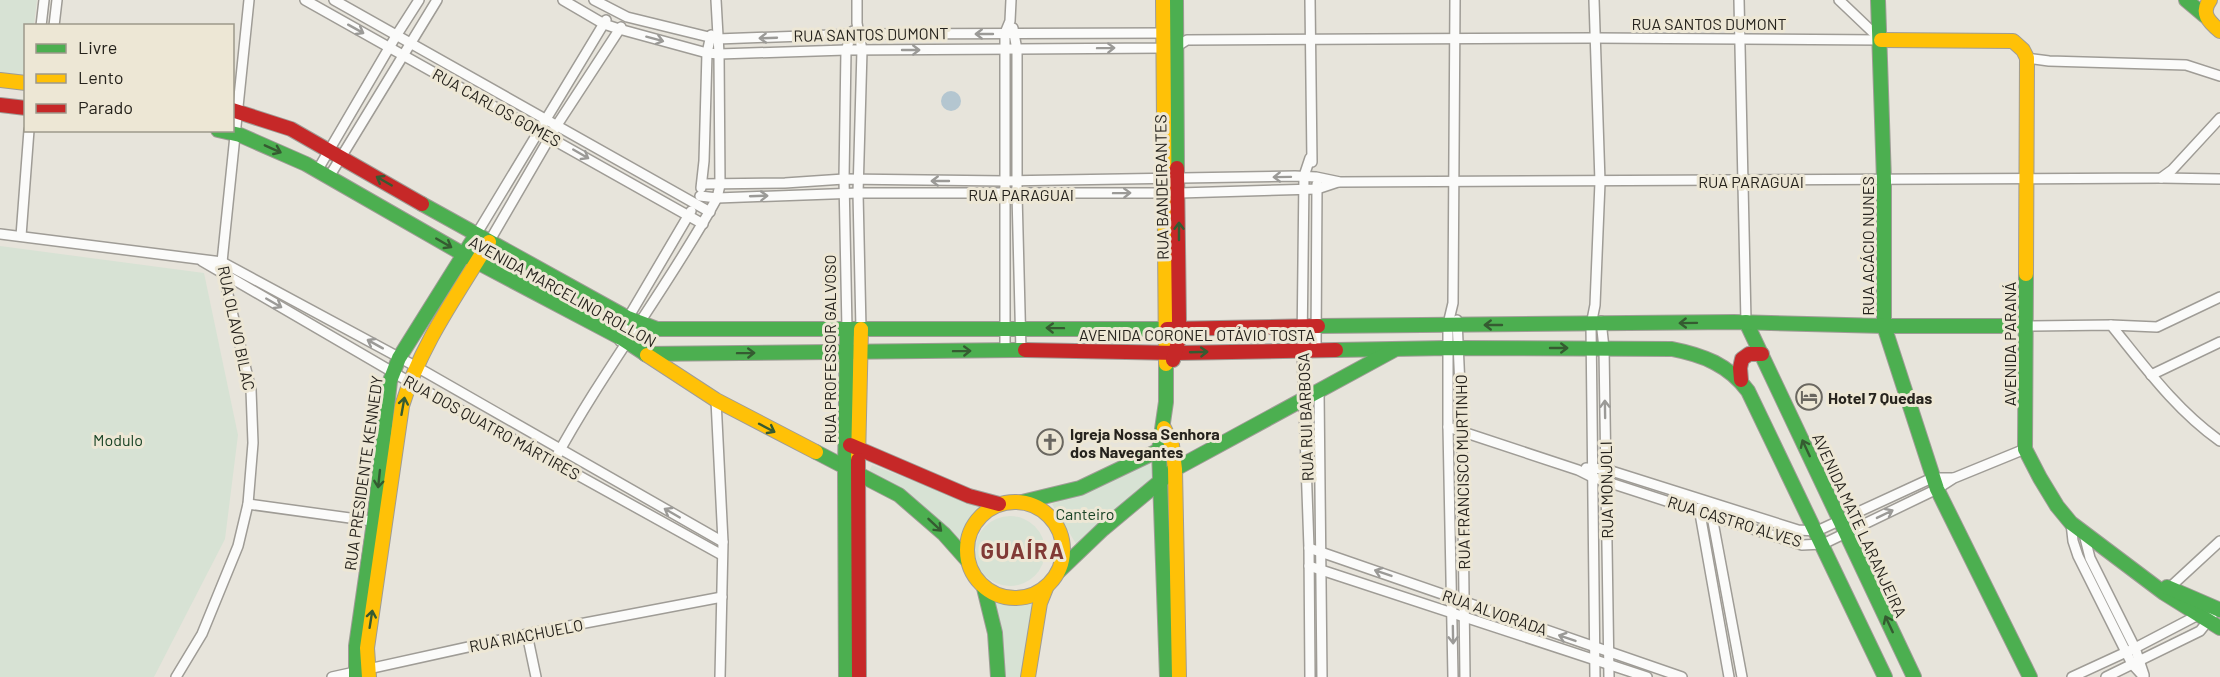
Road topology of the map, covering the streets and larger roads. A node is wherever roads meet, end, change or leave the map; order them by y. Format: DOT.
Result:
graph roads {
  1 [pos="44,0"];
  2 [pos="57,0"];
  3 [pos="249,0"];
  4 [pos="305,0"];
  5 [pos="334,0"];
  6 [pos="419,0"];
  7 [pos="437,0"];
  8 [pos="563,0"];
  9 [pos="594,0"];
  10 [pos="716,0"];
  11 [pos="857,0"];
  12 [pos="1011,0"];
  13 [pos="1163,0"];
  14 [pos="1176,0"];
  15 [pos="1310,0"];
  16 [pos="1455,0"];
  17 [pos="1594,0"];
  18 [pos="1739,0"];
  19 [pos="1839,0"];
  20 [pos="1878,0"];
  21 [pos="2186,0"];
  22 [pos="2210,0"];
  23 [pos="612,11"];
  24 [pos="2205,16"];
  25 [pos="627,17"];
  26 [pos="41,24"];
  27 [pos="54,24"];
  28 [pos="604,24"];
  29 [pos="619,29"];
  30 [pos="2220,31"];
  31 [pos="1010,33"];
  32 [pos="855,35"];
  33 [pos="396,36"];
  34 [pos="1456,38"];
  35 [pos="1594,38"];
  36 [pos="713,39"];
  37 [pos="1740,39"];
  38 [pos="1173,40"];
  39 [pos="1310,40"];
  40 [pos="1881,40"];
  41 [pos="410,44"];
  42 [pos="390,48"];
  43 [pos="1006,49"];
  44 [pos="846,50"];
  45 [pos="862,50"];
  46 [pos="1017,50"];
  47 [pos="707,53"];
  48 [pos="718,54"];
  49 [pos="404,56"];
  50 [pos="2027,58"];
  51 [pos="2220,76"];
  52 [pos="0,80"];
  53 [pos="24,83"];
  54 [pos="0,105"];
  55 [pos="24,108"];
  56 [pos="235,111"];
  57 [pos="2220,118"];
  58 [pos="545,119"];
  59 [pos="557,125"];
  60 [pos="539,130"];
  61 [pos="29,132"];
  62 [pos="226,132"];
  63 [pos="235,134"];
  64 [pos="550,136"];
  65 [pos="335,154"];
  66 [pos="1310,158"];
  67 [pos="514,172"];
  68 [pos="323,174"];
  69 [pos="1244,177"];
  70 [pos="1304,177"];
  71 [pos="1316,177"];
  72 [pos="1172,178"];
  73 [pos="2025,178"];
  74 [pos="2161,178"];
  75 [pos="844,179"];
  76 [pos="1090,179"];
  77 [pos="2220,179"];
  78 [pos="525,180"];
  79 [pos="859,180"];
  80 [pos="1017,180"];
  81 [pos="1005,181"];
  82 [pos="1742,181"];
  83 [pos="1884,181"];
  84 [pos="1340,182"];
  85 [pos="1453,182"];
  86 [pos="1600,182"];
  87 [pos="785,183"];
  88 [pos="702,184"];
  89 [pos="720,185"];
  90 [pos="1304,189"];
  91 [pos="1317,189"];
  92 [pos="1244,191"];
  93 [pos="858,193"];
  94 [pos="1172,193"];
  95 [pos="846,194"];
  96 [pos="1005,194"];
  97 [pos="1017,194"];
  98 [pos="1090,194"];
  99 [pos="786,196"];
  100 [pos="717,198"];
  101 [pos="698,200"];
  102 [pos="710,212"];
  103 [pos="687,215"];
  104 [pos="703,224"];
  105 [pos="0,234"];
  106 [pos="21,236"];
  107 [pos="482,239"];
  108 [pos="464,255"];
  109 [pos="1304,255"];
  110 [pos="1317,256"];
  111 [pos="200,259"];
  112 [pos="222,262"];
  113 [pos="477,262"];
  114 [pos="661,262"];
  115 [pos="673,270"];
  116 [pos="223,274"];
  117 [pos="2220,297"];
  118 [pos="634,320"];
  119 [pos="333,322"];
  120 [pos="1746,322"];
  121 [pos="1454,324"];
  122 [pos="1596,325"];
  123 [pos="2111,325"];
  124 [pos="1884,326"];
  125 [pos="2025,326"];
  126 [pos="1020,327"];
  127 [pos="1309,327"];
  128 [pos="657,328"];
  129 [pos="1005,328"];
  130 [pos="1110,328"];
  131 [pos="716,329"];
  132 [pos="854,329"];
  133 [pos="936,329"];
  134 [pos="1172,329"];
  135 [pos="327,334"];
  136 [pos="623,339"];
  137 [pos="2220,342"];
  138 [pos="1454,348"];
  139 [pos="1598,348"];
  140 [pos="1309,349"];
  141 [pos="1395,349"];
  142 [pos="1005,350"];
  143 [pos="939,351"];
  144 [pos="1021,351"];
  145 [pos="854,352"];
  146 [pos="1109,352"];
  147 [pos="719,353"];
  148 [pos="1171,353"];
  149 [pos="645,354"];
  150 [pos="1762,354"];
  151 [pos="399,358"];
  152 [pos="415,366"];
  153 [pos="393,372"];
  154 [pos="2151,375"];
  155 [pos="1741,380"];
  156 [pos="408,381"];
  157 [pos="1319,392"];
  158 [pos="716,400"];
  159 [pos="1305,400"];
  160 [pos="1448,427"];
  161 [pos="1462,432"];
  162 [pos="2220,441"];
  163 [pos="852,446"];
  164 [pos="1165,447"];
  165 [pos="561,448"];
  166 [pos="2025,449"];
  167 [pos="554,461"];
  168 [pos="845,469"];
  169 [pos="1175,469"];
  170 [pos="1605,469"];
  171 [pos="1592,472"];
  172 [pos="1307,473"];
  173 [pos="1320,473"];
  174 [pos="858,475"];
  175 [pos="1449,476"];
  176 [pos="1463,476"];
  177 [pos="1160,480"];
  178 [pos="1605,480"];
  179 [pos="1935,483"];
  180 [pos="1654,484"];
  181 [pos="1651,495"];
  182 [pos="1696,497"];
  183 [pos="1708,501"];
  184 [pos="1020,502"];
  185 [pos="248,504"];
  186 [pos="999,504"];
  187 [pos="1700,511"];
  188 [pos="1712,515"];
  189 [pos="380,523"];
  190 [pos="2071,523"];
  191 [pos="1842,526"];
  192 [pos="2084,534"];
  193 [pos="1820,537"];
  194 [pos="2220,541"];
  195 [pos="723,542"];
  196 [pos="1169,545"];
  197 [pos="1309,548"];
  198 [pos="1322,552"];
  199 [pos="722,555"];
  200 [pos="1593,558"];
  201 [pos="1607,559"];
  202 [pos="852,561"];
  203 [pos="968,561"];
  204 [pos="1309,566"];
  205 [pos="1322,570"];
  206 [pos="1058,572"];
  207 [pos="984,588"];
  208 [pos="1046,588"];
  209 [pos="2167,590"];
  210 [pos="722,597"];
  211 [pos="1453,597"];
  212 [pos="1464,602"];
  213 [pos="1729,605"];
  214 [pos="1716,606"];
  215 [pos="1452,612"];
  216 [pos="2213,614"];
  217 [pos="1464,616"];
  218 [pos="527,634"];
  219 [pos="1594,647"];
  220 [pos="2136,648"];
  221 [pos="1310,650"];
  222 [pos="1322,651"];
  223 [pos="1609,652"];
  224 [pos="2126,652"];
  225 [pos="1594,660"];
  226 [pos="2136,662"];
  227 [pos="1609,664"];
  228 [pos="362,674"];
  229 [pos="1669,675"];
  230 [pos="176,677"];
  231 [pos="332,677"];
  232 [pos="536,677"];
  233 [pos="720,677"];
  234 [pos="846,677"];
  235 [pos="859,677"];
  236 [pos="998,677"];
  237 [pos="1028,677"];
  238 [pos="1167,677"];
  239 [pos="1179,677"];
  240 [pos="1310,677"];
  241 [pos="1322,677"];
  242 [pos="1453,677"];
  243 [pos="1465,677"];
  244 [pos="1594,677"];
  245 [pos="1609,677"];
  246 [pos="1647,677"];
  247 [pos="1682,677"];
  248 [pos="1729,677"];
  249 [pos="1742,677"];
  250 [pos="1885,677"];
  251 [pos="1914,677"];
  252 [pos="2030,677"];
  253 [pos="2072,677"];
  254 [pos="2106,677"];
  255 [pos="2145,677"];
  1 -- 26 [label="street"];
  2 -- 27 [label="street"];
  3 -- 56 [label="street, RUA OLAVO BILAC"];
  4 -- 42 [label="street, RUA CARLOS GOMES, one-way"];
  5 -- 33 [label="street, RUA CARLOS GOMES"];
  6 -- 33 [label="street"];
  7 -- 41 [label="street"];
  8 -- 28 [label="street, RUA SANTOS DUMONT"];
  9 -- 23 [label="street, RUA SANTOS DUMONT"];
  10 -- 36 [label="street"];
  11 -- 32 [label="street, RUA PROFESSOR GALVOSO"];
  12 -- 31 [label="street"];
  13 -- 38 [label="street, RUA BANDEIRANTES"];
  14 -- 38 [label="street, RUA BANDEIRANTES"];
  15 -- 39 [label="street, RUA RUI BARBOSA"];
  16 -- 34 [label="street, RUA FRANCISCO MURTINHO"];
  17 -- 35 [label="street, RUA MONJOLI"];
  18 -- 37 [label="street"];
  19 -- 40 [label="street"];
  20 -- 40 [label="street, RUA ACÁCIO NUNES"];
  21 -- 24 [label="street"];
  22 -- 24 [label="street"];
  23 -- 25 [label="street, RUA SANTOS DUMONT"];
  23 -- 28 [label="street, RUA PRESIDENTE KENNEDY"];
  24 -- 30 [label="street"];
  25 -- 29 [label="street, RUA PRESIDENTE KENNEDY"];
  25 -- 36 [label="street, RUA SANTOS DUMONT"];
  28 -- 29 [label="street, RUA SANTOS DUMONT"];
  28 -- 58 [label="street, RUA PRESIDENTE KENNEDY"];
  29 -- 47 [label="street, RUA SANTOS DUMONT, one-way"];
  29 -- 59 [label="street, RUA PRESIDENTE KENNEDY"];
  31 -- 32 [label="street, RUA SANTOS DUMONT, one-way"];
  31 -- 38 [label="street, RUA SANTOS DUMONT"];
  31 -- 43 [label="street"];
  31 -- 46 [label="street"];
  32 -- 36 [label="street, RUA SANTOS DUMONT, one-way"];
  32 -- 44 [label="street, RUA PROFESSOR GALVOSO"];
  32 -- 45 [label="street, RUA PROFESSOR GALVOSO"];
  33 -- 41 [label="street, RUA CARLOS GOMES"];
  33 -- 42 [label="street"];
  34 -- 35 [label="street, RUA SANTOS DUMONT"];
  34 -- 39 [label="street, RUA SANTOS DUMONT"];
  34 -- 85 [label="street, RUA FRANCISCO MURTINHO"];
  35 -- 37 [label="street, RUA SANTOS DUMONT"];
  35 -- 86 [label="street, RUA MONJOLI"];
  36 -- 47 [label="street"];
  36 -- 48 [label="street"];
  37 -- 40 [label="street, RUA SANTOS DUMONT"];
  37 -- 82 [label="street"];
  38 -- 39 [label="street, RUA SANTOS DUMONT"];
  46 -- 38 [label="street, RUA SANTOS DUMONT, one-way"];
  38 -- 72 [label="street, RUA BANDEIRANTES"];
  39 -- 66 [label="street, RUA RUI BARBOSA"];
  40 -- 50 [label="street, RUA SANTOS DUMONT"];
  40 -- 83 [label="street, RUA ACÁCIO NUNES"];
  41 -- 49 [label="street"];
  41 -- 58 [label="street, RUA CARLOS GOMES"];
  42 -- 49 [label="street, RUA CARLOS GOMES"];
  42 -- 65 [label="street"];
  45 -- 43 [label="street, RUA SANTOS DUMONT, one-way"];
  43 -- 46 [label="street, RUA SANTOS DUMONT"];
  43 -- 81 [label="street"];
  44 -- 45 [label="street, RUA SANTOS DUMONT"];
  44 -- 48 [label="street, RUA SANTOS DUMONT"];
  44 -- 75 [label="street, RUA PROFESSOR GALVOSO"];
  45 -- 79 [label="street, RUA PROFESSOR GALVOSO"];
  46 -- 80 [label="street"];
  47 -- 48 [label="street, RUA SANTOS DUMONT"];
  47 -- 88 [label="street"];
  48 -- 89 [label="street"];
  49 -- 60 [label="street, RUA CARLOS GOMES"];
  49 -- 65 [label="street"];
  50 -- 51 [label="street"];
  50 -- 73 [label="street, AVENIDA PARANÁ"];
  52 -- 53 [label="street"];
  54 -- 55 [label="street"];
  56 -- 63 [label="street, RUA OLAVO BILAC"];
  56 -- 65 [label="street, AVENIDA MARCELINO ROLLON"];
  57 -- 74 [label="street"];
  58 -- 59 [label="street, RUA CARLOS GOMES"];
  58 -- 60 [label="street, RUA PRESIDENTE KENNEDY"];
  59 -- 64 [label="street, RUA PRESIDENTE KENNEDY"];
  59 -- 101 [label="street, RUA CARLOS GOMES"];
  60 -- 64 [label="street, RUA CARLOS GOMES"];
  60 -- 67 [label="street, RUA PRESIDENTE KENNEDY"];
  61 -- 106 [label="street"];
  62 -- 63 [label="street, AVENIDA MARCELINO ROLLON"];
  63 -- 68 [label="street, AVENIDA MARCELINO ROLLON, one-way"];
  63 -- 112 [label="street, RUA OLAVO BILAC"];
  64 -- 78 [label="street, RUA PRESIDENTE KENNEDY"];
  64 -- 103 [label="street, RUA CARLOS GOMES, one-way"];
  65 -- 68 [label="street"];
  65 -- 68 [label="street"];
  107 -- 65 [label="street, AVENIDA MARCELINO ROLLON, one-way"];
  66 -- 70 [label="street, RUA RUI BARBOSA"];
  66 -- 71 [label="street, RUA RUI BARBOSA"];
  67 -- 78 [label="street"];
  67 -- 107 [label="street, RUA PRESIDENTE KENNEDY"];
  68 -- 108 [label="street, AVENIDA MARCELINO ROLLON, one-way"];
  70 -- 69 [label="street, RUA PARAGUAI, one-way"];
  69 -- 72 [label="street, RUA PARAGUAI"];
  69 -- 92 [label="street"];
  70 -- 71 [label="street, RUA PARAGUAI"];
  70 -- 90 [label="street, RUA RUI BARBOSA"];
  71 -- 84 [label="street, RUA PARAGUAI"];
  71 -- 91 [label="street, RUA RUI BARBOSA"];
  72 -- 76 [label="street, RUA PARAGUAI"];
  72 -- 94 [label="street, RUA BANDEIRANTES"];
  73 -- 74 [label="street, RUA PARAGUAI"];
  73 -- 83 [label="street, RUA PARAGUAI"];
  73 -- 125 [label="street, AVENIDA PARANÁ"];
  74 -- 77 [label="street, RUA PARAGUAI"];
  75 -- 79 [label="street, RUA PARAGUAI"];
  75 -- 87 [label="street, RUA PARAGUAI"];
  75 -- 95 [label="street, RUA PROFESSOR GALVOSO"];
  76 -- 80 [label="street, RUA PARAGUAI"];
  76 -- 98 [label="street"];
  78 -- 107 [label="street, RUA PRESIDENTE KENNEDY"];
  81 -- 79 [label="street, RUA PARAGUAI, one-way"];
  79 -- 93 [label="street, RUA PROFESSOR GALVOSO"];
  80 -- 81 [label="street, RUA PARAGUAI"];
  80 -- 97 [label="street"];
  81 -- 96 [label="street"];
  82 -- 83 [label="street, RUA PARAGUAI"];
  82 -- 86 [label="street, RUA PARAGUAI"];
  82 -- 120 [label="street"];
  83 -- 124 [label="street, RUA ACÁCIO NUNES"];
  84 -- 85 [label="street, RUA PARAGUAI"];
  84 -- 91 [label="street, RUA PARAGUAI"];
  85 -- 86 [label="street, RUA PARAGUAI"];
  85 -- 121 [label="street, RUA FRANCISCO MURTINHO"];
  86 -- 122 [label="street, RUA MONJOLI"];
  87 -- 89 [label="street, RUA PARAGUAI"];
  87 -- 99 [label="street"];
  88 -- 89 [label="street, RUA PARAGUAI"];
  88 -- 101 [label="street"];
  89 -- 100 [label="street"];
  90 -- 91 [label="street, RUA PARAGUAI"];
  90 -- 92 [label="street, RUA PARAGUAI"];
  90 -- 109 [label="street, RUA RUI BARBOSA"];
  91 -- 110 [label="street, RUA RUI BARBOSA"];
  92 -- 94 [label="street, RUA PARAGUAI"];
  93 -- 95 [label="street, RUA PARAGUAI"];
  93 -- 96 [label="street, RUA PARAGUAI"];
  93 -- 132 [label="street, RUA PROFESSOR GALVOSO"];
  98 -- 94 [label="street, RUA PARAGUAI, one-way"];
  94 -- 134 [label="street, RUA BANDEIRANTES"];
  95 -- 99 [label="street, RUA PARAGUAI"];
  95 -- 132 [label="street, RUA PROFESSOR GALVOSO"];
  96 -- 97 [label="street, RUA PARAGUAI"];
  96 -- 129 [label="street"];
  97 -- 98 [label="street, RUA PARAGUAI"];
  97 -- 126 [label="street"];
  100 -- 99 [label="street, RUA PARAGUAI, one-way"];
  100 -- 101 [label="street, RUA PARAGUAI"];
  100 -- 102 [label="street"];
  101 -- 102 [label="street, RUA CARLOS GOMES"];
  101 -- 103 [label="street"];
  102 -- 104 [label="street"];
  103 -- 104 [label="street, RUA CARLOS GOMES"];
  103 -- 114 [label="street"];
  104 -- 115 [label="street"];
  105 -- 106 [label="street, RUA DOS QUATRO MÁRTIRES"];
  106 -- 111 [label="street, RUA DOS QUATRO MÁRTIRES"];
  107 -- 108 [label="street, RUA PRESIDENTE KENNEDY"];
  107 -- 113 [label="street, RUA PRESIDENTE KENNEDY"];
  107 -- 118 [label="street, AVENIDA MARCELINO ROLLON"];
  108 -- 113 [label="street, AVENIDA MARCELINO ROLLON"];
  108 -- 151 [label="street, RUA PRESIDENTE KENNEDY"];
  109 -- 110 [label="street"];
  109 -- 127 [label="street, RUA RUI BARBOSA"];
  110 -- 127 [label="street, RUA RUI BARBOSA"];
  111 -- 112 [label="street, RUA DOS QUATRO MÁRTIRES"];
  111 -- 116 [label="street, RUA DOS QUATRO MÁRTIRES"];
  112 -- 116 [label="street, RUA OLAVO BILAC"];
  112 -- 119 [label="street, RUA DOS QUATRO MÁRTIRES"];
  113 -- 136 [label="street, AVENIDA MARCELINO ROLLON"];
  113 -- 152 [label="street, RUA PRESIDENTE KENNEDY"];
  114 -- 115 [label="street"];
  114 -- 118 [label="street"];
  115 -- 118 [label="street"];
  116 -- 135 [label="street, RUA DOS QUATRO MÁRTIRES, one-way"];
  116 -- 185 [label="street, RUA OLAVO BILAC"];
  117 -- 123 [label="street"];
  118 -- 128 [label="street, AVENIDA MARCELINO ROLLON"];
  118 -- 136 [label="street"];
  119 -- 135 [label="street"];
  151 -- 119 [label="street, RUA DOS QUATRO MÁRTIRES, one-way"];
  120 -- 122 [label="street, AVENIDA CORONEL OTÁVIO TOSTA, one-way"];
  120 -- 124 [label="street, AVENIDA CORONEL OTÁVIO TOSTA"];
  120 -- 150 [label="street, AVENIDA MATE LARANJEIRA"];
  122 -- 121 [label="street, AVENIDA CORONEL OTÁVIO TOSTA, one-way"];
  121 -- 127 [label="street, AVENIDA CORONEL OTÁVIO TOSTA"];
  121 -- 138 [label="street, RUA FRANCISCO MURTINHO"];
  122 -- 139 [label="street, RUA MONJOLI"];
  123 -- 125 [label="street"];
  123 -- 154 [label="street"];
  124 -- 125 [label="street, AVENIDA CORONEL OTÁVIO TOSTA"];
  124 -- 179 [label="street, RUA ACÁCIO NUNES"];
  125 -- 166 [label="street, AVENIDA PARANÁ"];
  126 -- 129 [label="street, AVENIDA CORONEL OTÁVIO TOSTA"];
  130 -- 126 [label="street, AVENIDA CORONEL OTÁVIO TOSTA, one-way"];
  126 -- 144 [label="street"];
  127 -- 134 [label="street, AVENIDA CORONEL OTÁVIO TOSTA"];
  127 -- 140 [label="street, RUA RUI BARBOSA"];
  128 -- 131 [label="street, AVENIDA CORONEL OTÁVIO TOSTA"];
  129 -- 133 [label="street, AVENIDA CORONEL OTÁVIO TOSTA"];
  129 -- 142 [label="street"];
  130 -- 134 [label="street, AVENIDA CORONEL OTÁVIO TOSTA"];
  130 -- 146 [label="street"];
  131 -- 132 [label="street, AVENIDA CORONEL OTÁVIO TOSTA"];
  131 -- 147 [label="street"];
  132 -- 133 [label="street, AVENIDA CORONEL OTÁVIO TOSTA"];
  132 -- 145 [label="street, RUA PROFESSOR GALVOSO"];
  133 -- 143 [label="street"];
  134 -- 148 [label="street, RUA BANDEIRANTES"];
  135 -- 153 [label="street, RUA DOS QUATRO MÁRTIRES"];
  136 -- 149 [label="street, AVENIDA MARCELINO ROLLON"];
  136 -- 165 [label="street"];
  137 -- 154 [label="street"];
  138 -- 139 [label="street, AVENIDA CORONEL OTÁVIO TOSTA, one-way"];
  138 -- 141 [label="street, AVENIDA CORONEL OTÁVIO TOSTA"];
  138 -- 160 [label="street, RUA FRANCISCO MURTINHO"];
  138 -- 161 [label="street, RUA FRANCISCO MURTINHO"];
  139 -- 155 [label="street, AVENIDA CORONEL OTÁVIO TOSTA"];
  170 -- 139 [label="street, RUA MONJOLI, one-way"];
  139 -- 171 [label="street, RUA MONJOLI"];
  140 -- 141 [label="street, AVENIDA CORONEL OTÁVIO TOSTA"];
  148 -- 140 [label="street, AVENIDA CORONEL OTÁVIO TOSTA, one-way"];
  140 -- 159 [label="street, RUA RUI BARBOSA"];
  141 -- 157 [label="street"];
  143 -- 142 [label="street, AVENIDA CORONEL OTÁVIO TOSTA, one-way"];
  142 -- 144 [label="street, AVENIDA CORONEL OTÁVIO TOSTA"];
  143 -- 145 [label="street, AVENIDA CORONEL OTÁVIO TOSTA"];
  144 -- 146 [label="street, AVENIDA CORONEL OTÁVIO TOSTA"];
  147 -- 145 [label="street, AVENIDA CORONEL OTÁVIO TOSTA, one-way"];
  145 -- 163 [label="street, RUA PROFESSOR GALVOSO"];
  146 -- 148 [label="street, AVENIDA CORONEL OTÁVIO TOSTA"];
  147 -- 149 [label="street, AVENIDA CORONEL OTÁVIO TOSTA"];
  148 -- 164 [label="street, RUA BANDEIRANTES"];
  149 -- 158 [label="street, AVENIDA MARCELINO ROLLON"];
  150 -- 155 [label="street"];
  191 -- 150 [label="street, AVENIDA MATE LARANJEIRA, one-way"];
  151 -- 152 [label="street, RUA DOS QUATRO MÁRTIRES"];
  151 -- 153 [label="street, RUA PRESIDENTE KENNEDY"];
  152 -- 156 [label="street, RUA PRESIDENTE KENNEDY"];
  152 -- 165 [label="street, RUA DOS QUATRO MÁRTIRES"];
  153 -- 156 [label="street, RUA DOS QUATRO MÁRTIRES"];
  153 -- 189 [label="street, RUA PRESIDENTE KENNEDY, one-way"];
  154 -- 162 [label="street"];
  155 -- 193 [label="street"];
  156 -- 167 [label="street, RUA DOS QUATRO MÁRTIRES"];
  189 -- 156 [label="street, RUA PRESIDENTE KENNEDY, one-way"];
  157 -- 159 [label="street"];
  157 -- 173 [label="street, RUA RUI BARBOSA"];
  158 -- 168 [label="street, AVENIDA MARCELINO ROLLON, one-way"];
  158 -- 195 [label="street"];
  159 -- 169 [label="street"];
  159 -- 172 [label="street, RUA RUI BARBOSA"];
  160 -- 161 [label="street, RUA CASTRO ALVES"];
  160 -- 175 [label="street, RUA FRANCISCO MURTINHO"];
  161 -- 171 [label="street, RUA CASTRO ALVES"];
  161 -- 176 [label="street, RUA FRANCISCO MURTINHO"];
  163 -- 168 [label="street, RUA PROFESSOR GALVOSO"];
  163 -- 174 [label="street, RUA PROFESSOR GALVOSO"];
  163 -- 186 [label="street"];
  164 -- 169 [label="street, RUA BANDEIRANTES"];
  164 -- 177 [label="street, RUA BANDEIRANTES"];
  164 -- 184 [label="street"];
  165 -- 167 [label="street"];
  195 -- 165 [label="street, RUA DOS QUATRO MÁRTIRES, one-way"];
  166 -- 179 [label="street, RUA CASTRO ALVES"];
  166 -- 190 [label="street, AVENIDA PARANÁ"];
  167 -- 199 [label="street, RUA DOS QUATRO MÁRTIRES"];
  168 -- 174 [label="street, AVENIDA MARCELINO ROLLON"];
  168 -- 202 [label="street, RUA PROFESSOR GALVOSO"];
  169 -- 177 [label="street"];
  169 -- 196 [label="street, RUA BANDEIRANTES"];
  170 -- 171 [label="street, RUA CASTRO ALVES"];
  170 -- 178 [label="street, RUA MONJOLI"];
  170 -- 180 [label="street, RUA CASTRO ALVES"];
  171 -- 178 [label="street, RUA CASTRO ALVES"];
  171 -- 200 [label="street, RUA MONJOLI"];
  172 -- 173 [label="street"];
  172 -- 197 [label="street, RUA RUI BARBOSA"];
  173 -- 198 [label="street, RUA RUI BARBOSA"];
  174 -- 202 [label="street, RUA PROFESSOR GALVOSO"];
  174 -- 203 [label="street, AVENIDA MARCELINO ROLLON, one-way"];
  175 -- 176 [label="street"];
  175 -- 211 [label="street, RUA FRANCISCO MURTINHO"];
  176 -- 212 [label="street, RUA FRANCISCO MURTINHO"];
  177 -- 196 [label="street, RUA BANDEIRANTES"];
  177 -- 206 [label="street"];
  178 -- 181 [label="street, RUA CASTRO ALVES"];
  178 -- 201 [label="street, RUA MONJOLI"];
  179 -- 191 [label="street, RUA CASTRO ALVES"];
  179 -- 252 [label="street, RUA ACÁCIO NUNES"];
  180 -- 181 [label="street"];
  180 -- 182 [label="street, RUA CASTRO ALVES"];
  181 -- 187 [label="street, RUA CASTRO ALVES"];
  182 -- 183 [label="street, RUA CASTRO ALVES"];
  182 -- 187 [label="street"];
  183 -- 188 [label="street"];
  183 -- 193 [label="street, RUA CASTRO ALVES"];
  184 -- 186 [label="street"];
  184 -- 206 [label="street"];
  185 -- 189 [label="street"];
  185 -- 230 [label="street, RUA OLAVO BILAC"];
  186 -- 203 [label="street"];
  187 -- 188 [label="street, RUA CASTRO ALVES"];
  187 -- 214 [label="street"];
  188 -- 193 [label="street, RUA CASTRO ALVES"];
  188 -- 213 [label="street"];
  189 -- 228 [label="street, RUA PRESIDENTE KENNEDY"];
  190 -- 192 [label="street, AVENIDA PARANÁ"];
  190 -- 224 [label="street"];
  191 -- 193 [label="street, RUA CASTRO ALVES"];
  191 -- 193 [label="street, RUA CASTRO ALVES"];
  251 -- 191 [label="street, AVENIDA MATE LARANJEIRA, one-way"];
  192 -- 209 [label="street, AVENIDA PARANÁ"];
  192 -- 220 [label="street"];
  193 -- 250 [label="street"];
  194 -- 209 [label="street"];
  195 -- 199 [label="street"];
  196 -- 238 [label="street, RUA BANDEIRANTES"];
  196 -- 239 [label="street, RUA BANDEIRANTES"];
  197 -- 198 [label="street, RUA ALVORADA"];
  197 -- 204 [label="street, RUA RUI BARBOSA"];
  198 -- 205 [label="street, RUA RUI BARBOSA"];
  211 -- 198 [label="street, RUA ALVORADA, one-way"];
  199 -- 210 [label="street"];
  200 -- 201 [label="street"];
  200 -- 219 [label="street, RUA MONJOLI"];
  201 -- 223 [label="street, RUA MONJOLI"];
  202 -- 234 [label="street, RUA PROFESSOR GALVOSO"];
  202 -- 235 [label="street, RUA PROFESSOR GALVOSO"];
  203 -- 207 [label="street"];
  204 -- 205 [label="street, RUA ALVORADA"];
  204 -- 221 [label="street, RUA RUI BARBOSA"];
  205 -- 215 [label="street, RUA ALVORADA"];
  205 -- 222 [label="street, RUA RUI BARBOSA"];
  206 -- 208 [label="street"];
  207 -- 208 [label="street"];
  207 -- 236 [label="street"];
  208 -- 237 [label="street"];
  209 -- 216 [label="street, AVENIDA PARANÁ"];
  210 -- 218 [label="street, RUA RIACHUELO"];
  210 -- 233 [label="street"];
  211 -- 212 [label="street, RUA ALVORADA"];
  211 -- 215 [label="street, RUA FRANCISCO MURTINHO"];
  212 -- 217 [label="street, RUA FRANCISCO MURTINHO"];
  219 -- 212 [label="street, RUA ALVORADA, one-way"];
  213 -- 214 [label="street"];
  213 -- 249 [label="street"];
  214 -- 248 [label="street"];
  215 -- 217 [label="street, RUA ALVORADA"];
  215 -- 242 [label="street, RUA FRANCISCO MURTINHO, one-way"];
  216 -- 220 [label="street"];
  216 -- 226 [label="street"];
  217 -- 225 [label="street, RUA ALVORADA"];
  217 -- 243 [label="street, RUA FRANCISCO MURTINHO"];
  218 -- 228 [label="street, RUA RIACHUELO"];
  218 -- 232 [label="street"];
  219 -- 223 [label="street, RUA ALVORADA"];
  219 -- 225 [label="street, RUA MONJOLI"];
  220 -- 224 [label="street"];
  220 -- 226 [label="street"];
  221 -- 222 [label="street"];
  221 -- 240 [label="street, RUA RUI BARBOSA"];
  222 -- 241 [label="street, RUA RUI BARBOSA"];
  223 -- 227 [label="street, RUA MONJOLI"];
  223 -- 229 [label="street, RUA ALVORADA"];
  224 -- 226 [label="street"];
  224 -- 253 [label="street"];
  225 -- 227 [label="street, RUA ALVORADA"];
  225 -- 244 [label="street, RUA MONJOLI"];
  226 -- 254 [label="street"];
  226 -- 255 [label="street"];
  227 -- 245 [label="street, RUA MONJOLI"];
  227 -- 246 [label="street, RUA ALVORADA"];
  228 -- 231 [label="street, RUA RIACHUELO"];
  229 -- 247 [label="street, RUA ALVORADA"];
}
